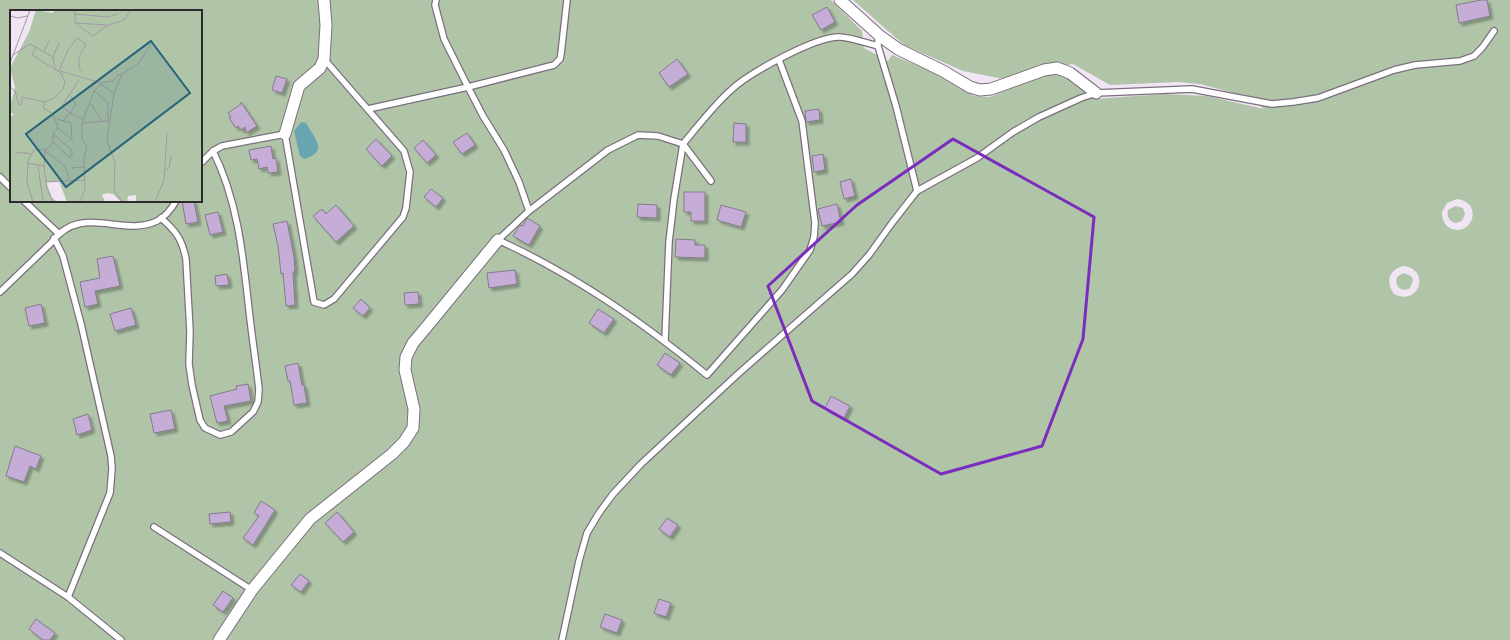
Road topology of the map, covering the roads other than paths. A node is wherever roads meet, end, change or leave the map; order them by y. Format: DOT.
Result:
graph roads {
  1 [pos="324,0"];
  2 [pos="436,0"];
  3 [pos="567,0"];
  4 [pos="840,0"];
  5 [pos="1494,31"];
  6 [pos="878,34"];
  7 [pos="878,46"];
  8 [pos="324,60"];
  9 [pos="779,60"];
  10 [pos="468,88"];
  11 [pos="1096,93"];
  12 [pos="368,109"];
  13 [pos="285,134"];
  14 [pos="683,144"];
  15 [pos="213,151"];
  16 [pos="202,162"];
  17 [pos="0,177"];
  18 [pos="711,181"];
  19 [pos="10,187"];
  20 [pos="917,191"];
  21 [pos="25,202"];
  22 [pos="175,202"];
  23 [pos="529,211"];
  24 [pos="161,218"];
  25 [pos="56,236"];
  26 [pos="498,240"];
  27 [pos="0,292"];
  28 [pos="665,340"];
  29 [pos="154,527"];
  30 [pos="0,554"];
  31 [pos="252,590"];
  32 [pos="68,597"];
  33 [pos="121,640"];
  34 [pos="219,640"];
  35 [pos="562,640"];
  1 -- 8 [label="street"];
  2 -- 10 [label="lane"];
  3 -- 10 [label="lane"];
  4 -- 6 [label="street"];
  5 -- 11 [label="lane"];
  6 -- 7 [label="lane"];
  6 -- 11 [label="street"];
  7 -- 9 [label="lane"];
  7 -- 20 [label="lane"];
  8 -- 12 [label="lane"];
  8 -- 13 [label="street"];
  9 -- 14 [label="lane"];
  9 -- 28 [label="lane"];
  10 -- 12 [label="lane"];
  10 -- 23 [label="lane"];
  11 -- 20 [label="lane"];
  12 -- 13 [label="lane"];
  13 -- 15 [label="lane"];
  14 -- 18 [label="lane"];
  14 -- 23 [label="lane"];
  14 -- 28 [label="lane"];
  15 -- 16 [label="lane"];
  15 -- 24 [label="lane"];
  17 -- 19 [label="lane"];
  20 -- 35 [label="lane"];
  21 -- 25 [label="lane"];
  22 -- 24 [label="lane"];
  23 -- 26 [label="lane"];
  24 -- 25 [label="lane"];
  25 -- 27 [label="lane"];
  25 -- 32 [label="lane"];
  26 -- 28 [label="lane"];
  26 -- 31 [label="street"];
  29 -- 31 [label="lane"];
  30 -- 32 [label="lane"];
  31 -- 34 [label="street"];
  32 -- 33 [label="lane"];
}
